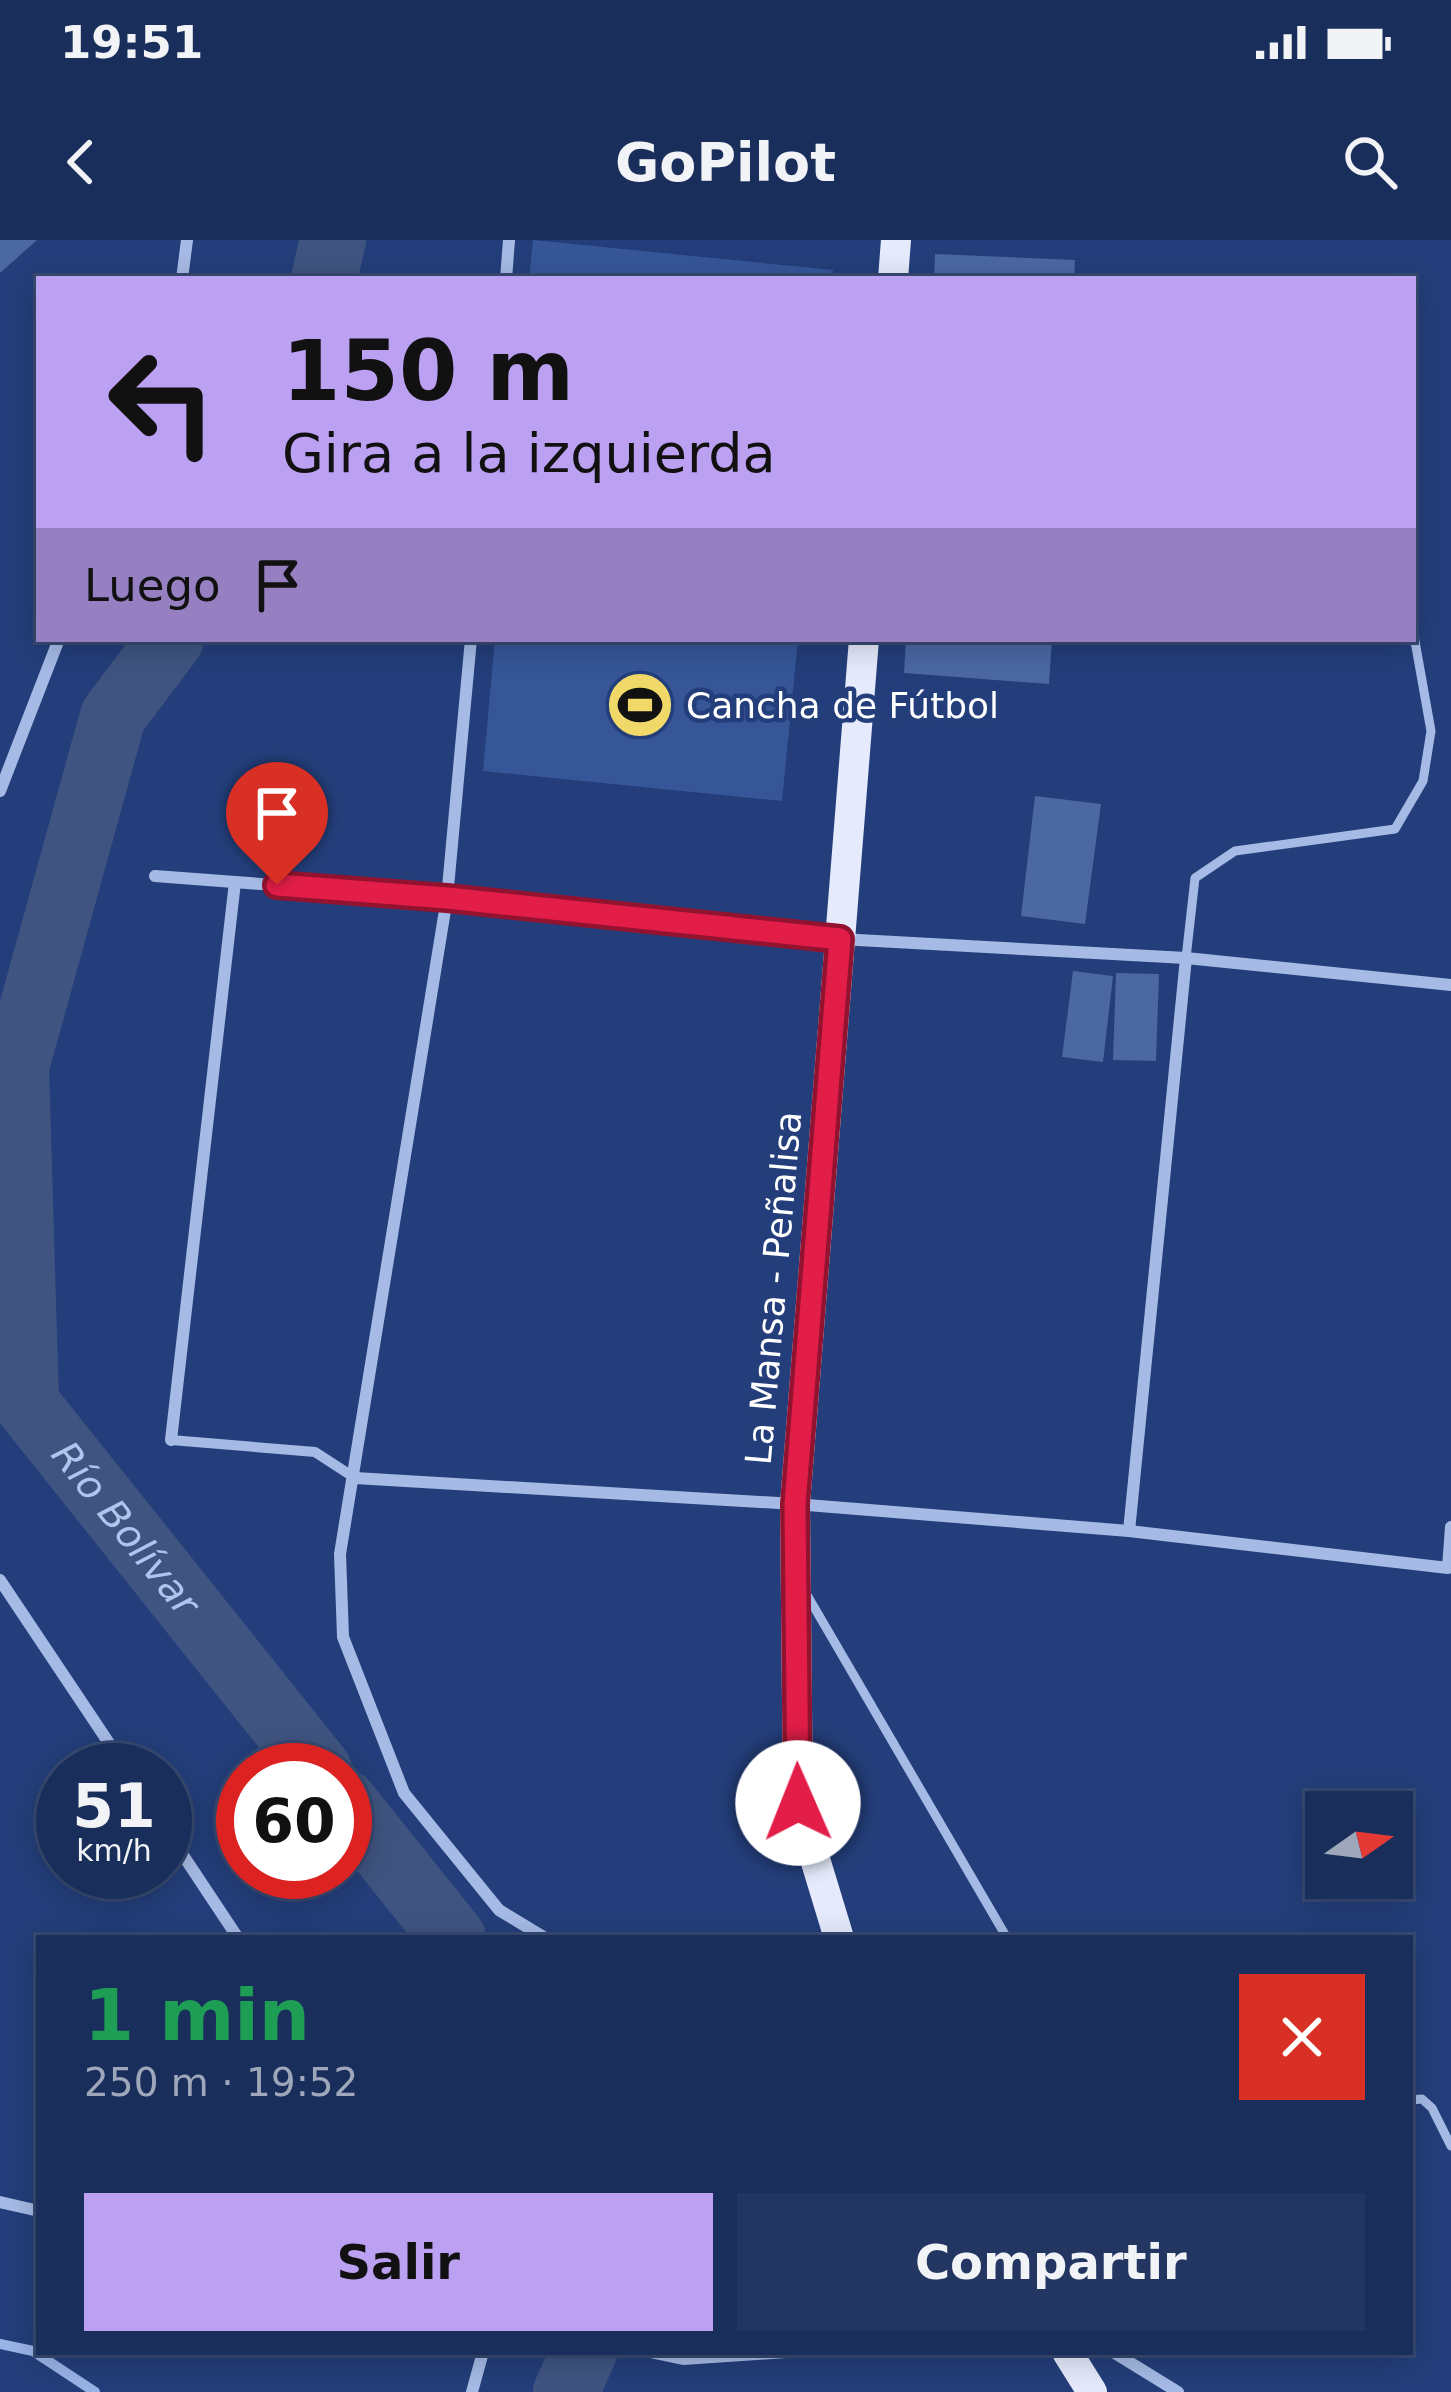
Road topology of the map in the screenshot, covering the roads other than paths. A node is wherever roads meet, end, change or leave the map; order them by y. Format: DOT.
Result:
graph roads {
  1 [pos="187,240"];
  2 [pos="509,240"];
  3 [pos="896,240"];
  4 [pos="182,276"];
  5 [pos="506,276"];
  6 [pos="893,276"];
  7 [pos="58,642"];
  8 [pos="472,642"];
  9 [pos="864,642"];
  10 [pos="1415,642"];
  11 [pos="0,791"];
  12 [pos="155,876"];
  13 [pos="235,882"];
  14 [pos="447,898"];
  15 [pos="840,939"];
  16 [pos="1186,958"];
  17 [pos="1451,985"];
  18 [pos="171,1440"];
  19 [pos="355,1478"];
  20 [pos="795,1504"];
  21 [pos="1451,1527"];
  22 [pos="1129,1531"];
  23 [pos="795,1576"];
  24 [pos="0,1580"];
  25 [pos="109,1743"];
  26 [pos="192,1869"];
  27 [pos="236,1935"];
  28 [pos="540,1935"];
  29 [pos="837,1935"];
  30 [pos="1004,1935"];
  31 [pos="1413,2100"];
  32 [pos="1451,2146"];
  33 [pos="0,2202"];
  34 [pos="36,2210"];
  35 [pos="482,2355"];
  36 [pos="664,2355"];
  37 [pos="742,2355"];
  38 [pos="1069,2355"];
  39 [pos="1118,2355"];
  40 [pos="472,2392"];
  41 [pos="1092,2392"];
  42 [pos="1178,2392"];
  1 -- 4 [label="street"];
  2 -- 5 [label="street"];
  3 -- 6 [label="main road"];
  7 -- 11 [label="street"];
  8 -- 14 [label="street"];
  9 -- 15 [label="main road, La Mansa - Peñalisa"];
  10 -- 16 [label="lane"];
  12 -- 13 [label="street"];
  13 -- 14 [label="street"];
  13 -- 18 [label="street"];
  14 -- 15 [label="street"];
  14 -- 19 [label="street"];
  15 -- 16 [label="street"];
  15 -- 20 [label="main road, La Mansa - Peñalisa"];
  16 -- 17 [label="street"];
  16 -- 22 [label="street"];
  18 -- 19 [label="street"];
  19 -- 20 [label="street"];
  19 -- 28 [label="street"];
  20 -- 22 [label="street"];
  20 -- 23 [label="main road, La Mansa - Peñalisa"];
  21 -- 22 [label="street"];
  23 -- 29 [label="main road, La Mansa - Peñalisa"];
  23 -- 30 [label="lane"];
  24 -- 25 [label="street"];
  26 -- 27 [label="street"];
  31 -- 32 [label="lane"];
  33 -- 34 [label="street"];
  35 -- 40 [label="street"];
  36 -- 37 [label="street"];
  38 -- 41 [label="main road"];
  39 -- 42 [label="street"];
}
